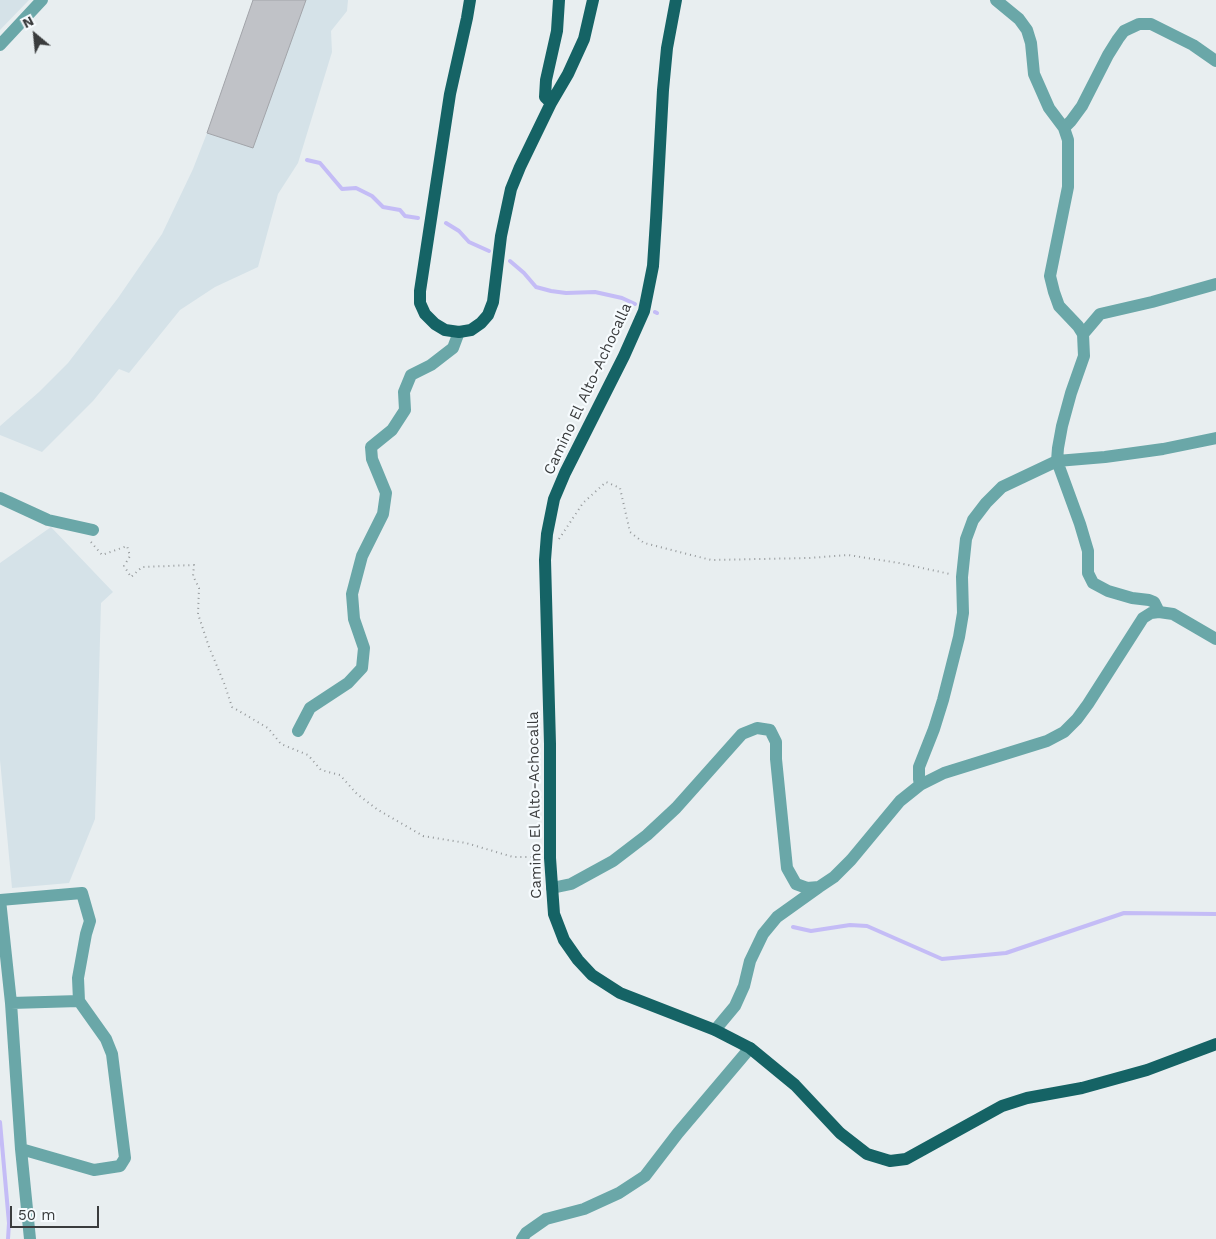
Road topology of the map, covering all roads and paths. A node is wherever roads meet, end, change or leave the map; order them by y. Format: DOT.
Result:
graph roads {
  1 [pos="42,0"];
  2 [pos="470,0"];
  3 [pos="559,0"];
  4 [pos="593,0"];
  5 [pos="676,0"];
  6 [pos="996,0"];
  7 [pos="0,44"];
  8 [pos="1216,61"];
  9 [pos="551,103"];
  10 [pos="1064,128"];
  11 [pos="1216,284"];
  12 [pos="459,332"];
  13 [pos="1083,334"];
  14 [pos="1216,438"];
  15 [pos="1057,460"];
  16 [pos="0,498"];
  17 [pos="93,530"];
  18 [pos="556,544"];
  19 [pos="962,577"];
  20 [pos="1159,612"];
  21 [pos="1216,639"];
  22 [pos="298,731"];
  23 [pos="920,785"];
  24 [pos="550,858"];
  25 [pos="819,887"];
  26 [pos="552,888"];
  27 [pos="0,900"];
  28 [pos="79,1000"];
  29 [pos="11,1003"];
  30 [pos="715,1030"];
  31 [pos="1216,1044"];
  32 [pos="750,1048"];
  33 [pos="21,1149"];
  34 [pos="30,1239"];
  35 [pos="522,1239"];
  1 -- 7 [label="street"];
  2 -- 12 [label="main road"];
  3 -- 9 [label="main road"];
  4 -- 9 [label="main road"];
  5 -- 24 [label="main road, Camino El Alto-Achocalla"];
  6 -- 10 [label="street"];
  8 -- 10 [label="street"];
  9 -- 12 [label="main road"];
  10 -- 13 [label="street"];
  11 -- 13 [label="street"];
  12 -- 22 [label="street"];
  13 -- 15 [label="street"];
  14 -- 15 [label="street"];
  15 -- 19 [label="street"];
  15 -- 20 [label="street"];
  16 -- 17 [label="street"];
  17 -- 24 [label="path"];
  18 -- 19 [label="path"];
  19 -- 23 [label="street"];
  20 -- 21 [label="street"];
  20 -- 23 [label="street"];
  23 -- 25 [label="street"];
  24 -- 26 [label="main road, Camino El Alto-Achocalla"];
  25 -- 26 [label="street"];
  25 -- 30 [label="street"];
  26 -- 30 [label="main road, Camino El Alto-Achocalla"];
  27 -- 28 [label="street"];
  27 -- 29 [label="street"];
  28 -- 29 [label="street"];
  28 -- 33 [label="street"];
  29 -- 33 [label="street"];
  30 -- 32 [label="main road, Camino El Alto-Achocalla"];
  31 -- 32 [label="main road, Camino El Alto-Achocalla"];
  32 -- 35 [label="street"];
  33 -- 34 [label="street"];
}
